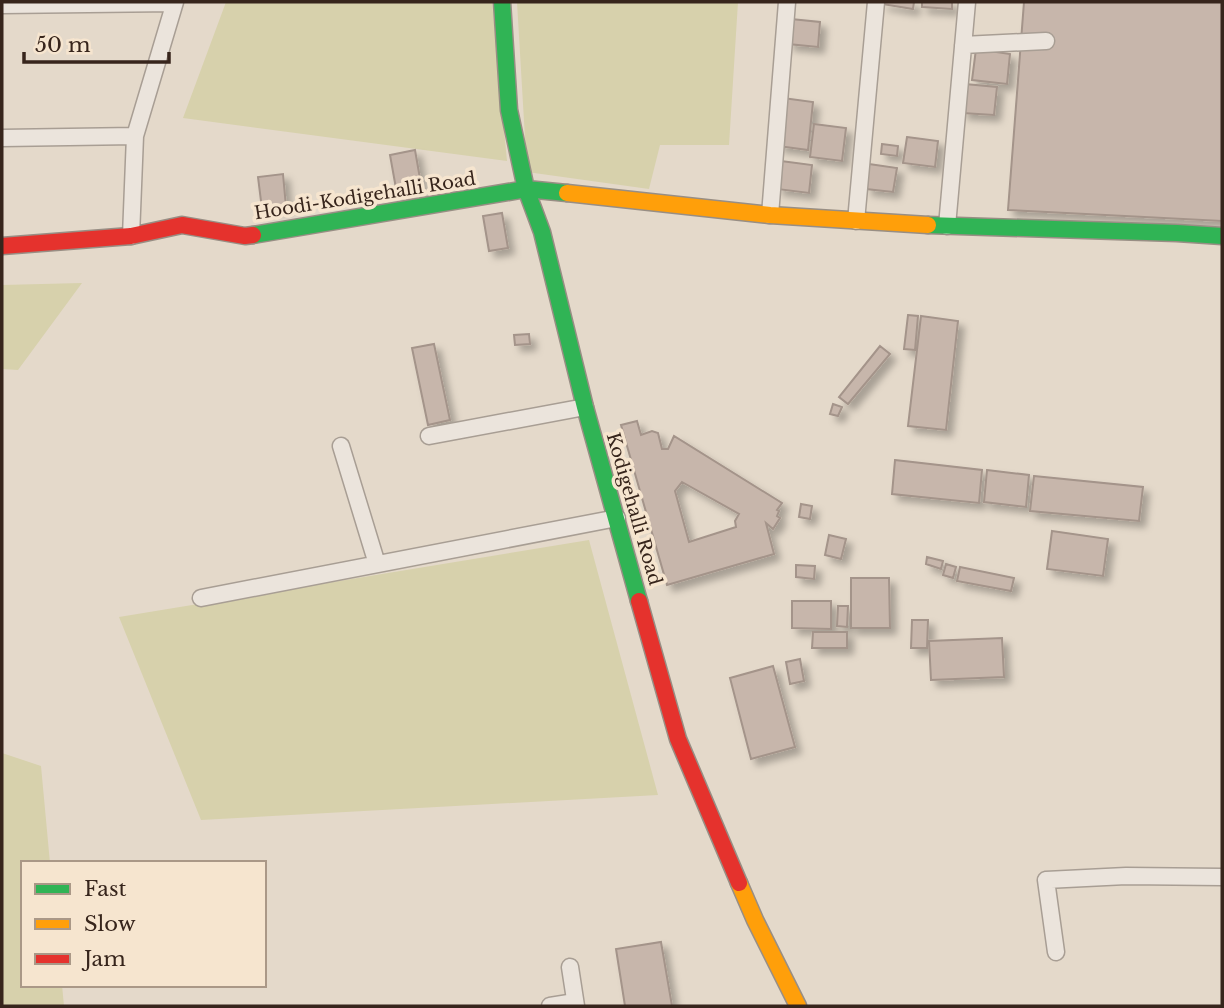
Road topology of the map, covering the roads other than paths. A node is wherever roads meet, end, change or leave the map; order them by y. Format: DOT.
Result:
graph roads {
  1 [pos="175,2"];
  2 [pos="502,2"];
  3 [pos="787,2"];
  4 [pos="876,2"];
  5 [pos="967,2"];
  6 [pos="2,5"];
  7 [pos="1046,41"];
  8 [pos="963,46"];
  9 [pos="135,136"];
  10 [pos="2,138"];
  11 [pos="526,189"];
  12 [pos="770,215"];
  13 [pos="856,221"];
  14 [pos="947,226"];
  15 [pos="131,236"];
  16 [pos="1222,236"];
  17 [pos="2,246"];
  18 [pos="585,407"];
  19 [pos="429,436"];
  20 [pos="341,446"];
  21 [pos="617,518"];
  22 [pos="377,564"];
  23 [pos="201,598"];
  24 [pos="1222,877"];
  25 [pos="1056,952"];
  26 [pos="570,967"];
  27 [pos="575,1004"];
  28 [pos="550,1006"];
  29 [pos="798,1006"];
  1 -- 6 [label="street"];
  1 -- 9 [label="street"];
  2 -- 11 [label="street, Kodigehalli Road"];
  3 -- 12 [label="street"];
  4 -- 13 [label="street"];
  5 -- 8 [label="street"];
  7 -- 8 [label="street"];
  8 -- 14 [label="street"];
  9 -- 10 [label="street"];
  9 -- 15 [label="street"];
  11 -- 12 [label="street, Hoodi-Kodigehalli Road"];
  11 -- 15 [label="street, Hoodi-Kodigehalli Road"];
  11 -- 18 [label="street, Kodigehalli Road"];
  12 -- 13 [label="street, Hoodi-Kodigehalli Road"];
  13 -- 14 [label="street, Hoodi-Kodigehalli Road"];
  14 -- 16 [label="street, Hoodi-Kodigehalli Road"];
  15 -- 17 [label="street, Hoodi-Kodigehalli Road"];
  18 -- 19 [label="street"];
  18 -- 21 [label="street, Kodigehalli Road"];
  20 -- 22 [label="street"];
  21 -- 22 [label="street"];
  21 -- 29 [label="street, Kodigehalli Road"];
  22 -- 23 [label="street"];
  24 -- 25 [label="street"];
  26 -- 27 [label="street"];
  27 -- 28 [label="street"];
}
